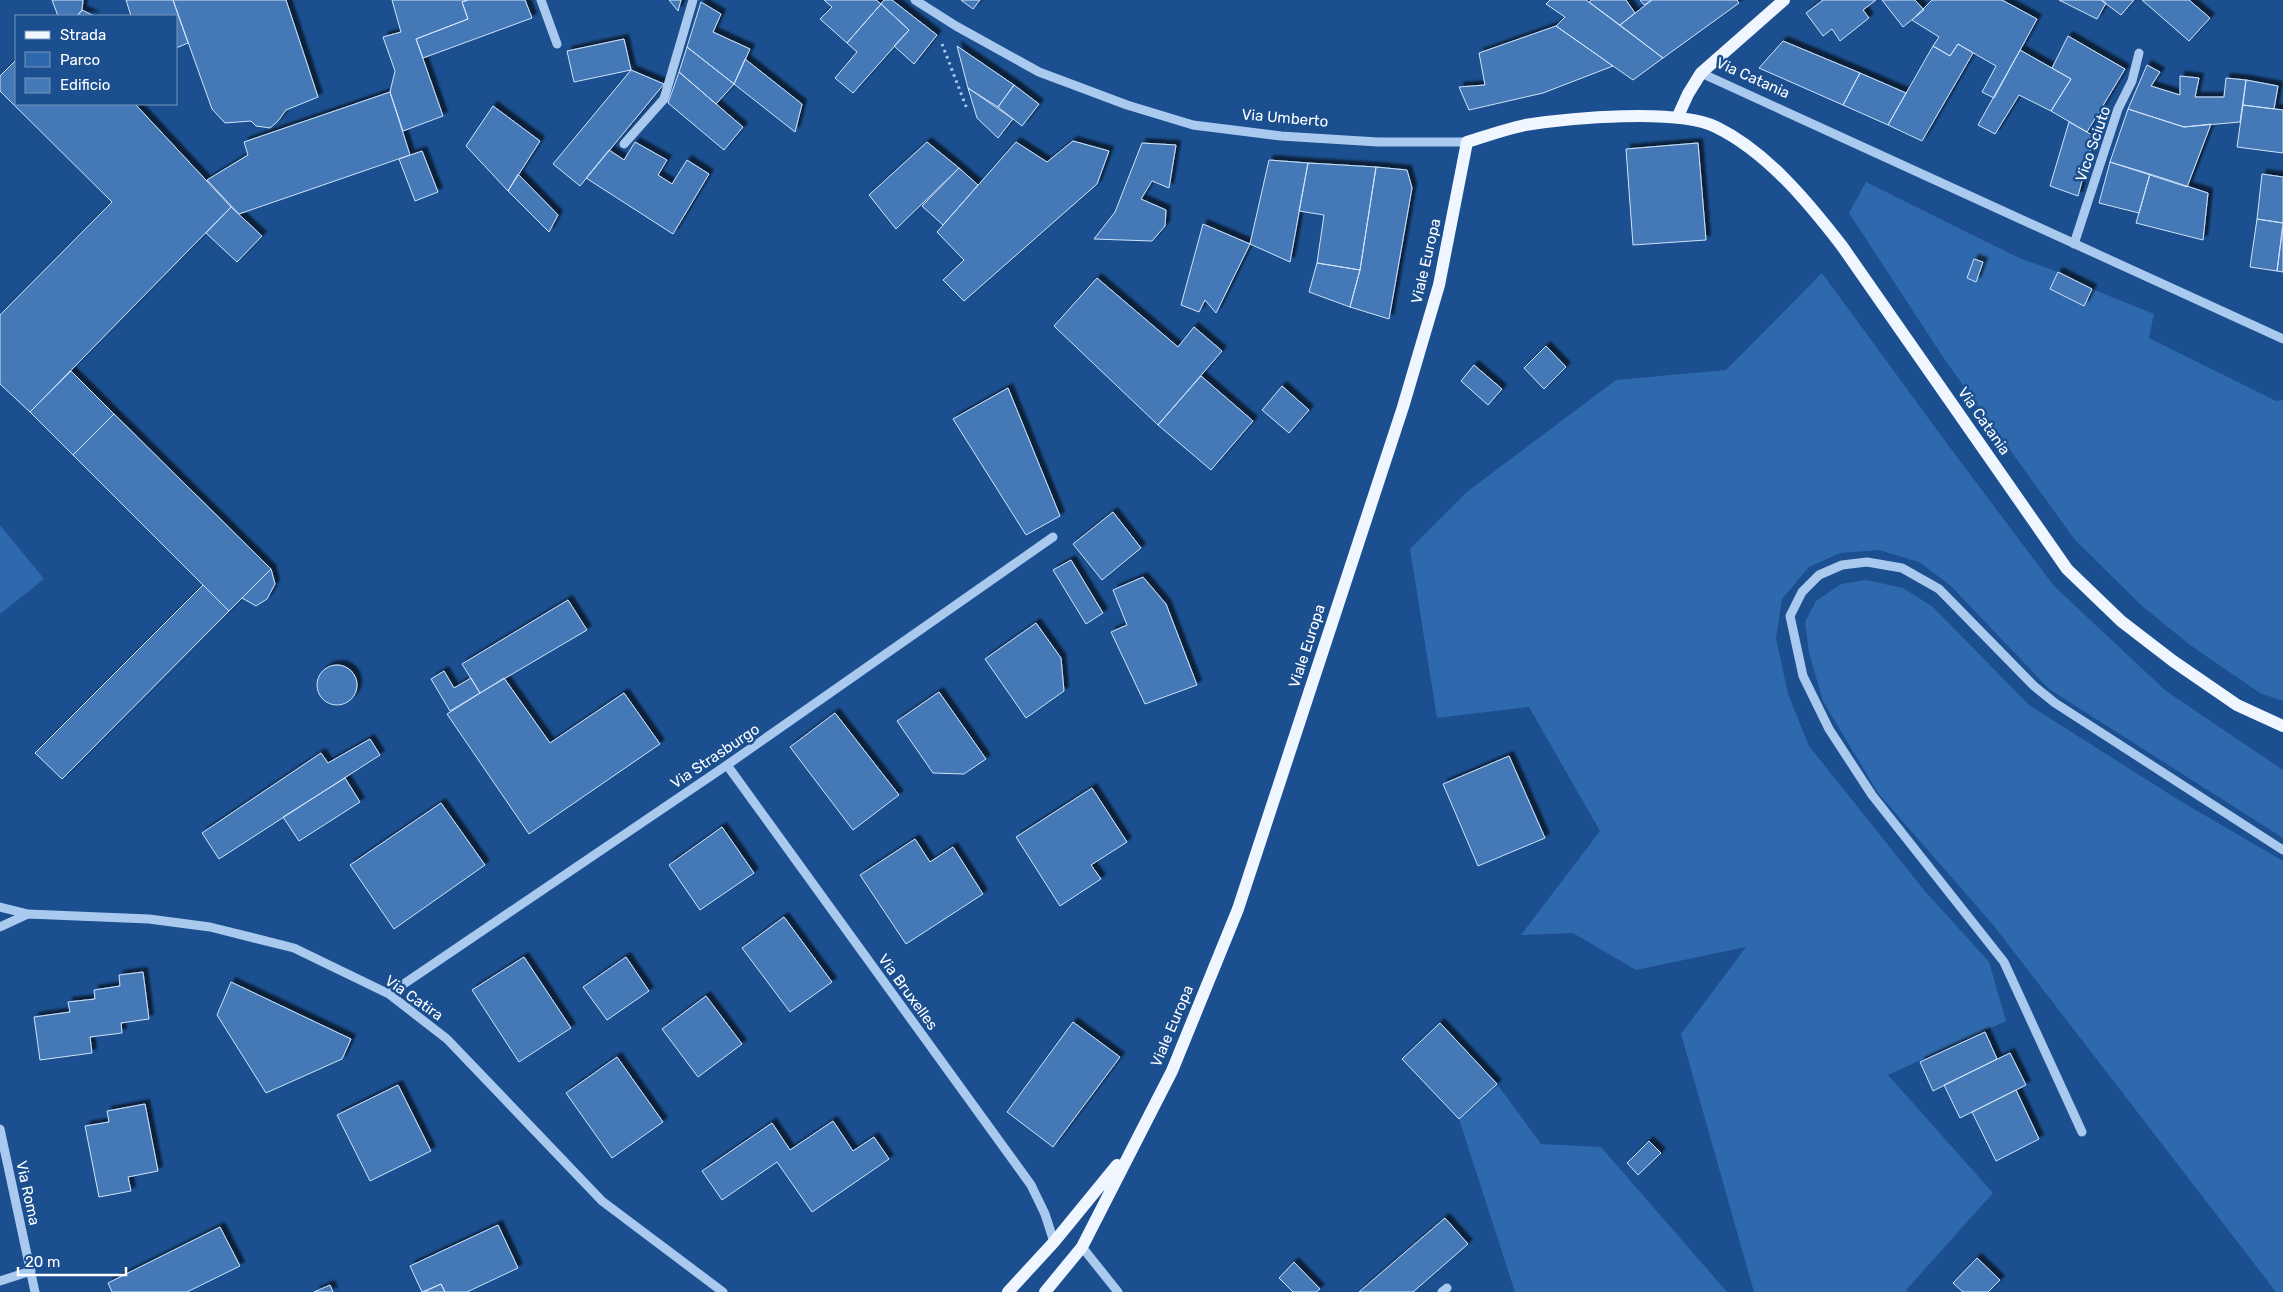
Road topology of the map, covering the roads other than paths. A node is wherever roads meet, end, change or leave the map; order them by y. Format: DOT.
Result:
graph roads {
  1 [pos="541,0"];
  2 [pos="693,0"];
  3 [pos="915,0"];
  4 [pos="1784,0"];
  5 [pos="557,44"];
  6 [pos="2140,53"];
  7 [pos="1701,73"];
  8 [pos="1678,116"];
  9 [pos="1467,142"];
  10 [pos="624,144"];
  11 [pos="2074,244"];
  12 [pos="2283,339"];
  13 [pos="1053,537"];
  14 [pos="2283,726"];
  15 [pos="727,765"];
  16 [pos="2283,850"];
  17 [pos="0,907"];
  18 [pos="28,914"];
  19 [pos="0,927"];
  20 [pos="389,994"];
  21 [pos="0,1129"];
  22 [pos="2082,1132"];
  23 [pos="1132,1145"];
  24 [pos="1054,1242"];
  25 [pos="1082,1247"];
  26 [pos="31,1271"];
  27 [pos="0,1282"];
  28 [pos="35,1292"];
  29 [pos="723,1292"];
  30 [pos="1008,1292"];
  31 [pos="1045,1292"];
  32 [pos="1118,1292"];
  1 -- 5 [label="street"];
  2 -- 10 [label="street"];
  3 -- 9 [label="street, Via Umberto"];
  4 -- 7 [label="main road"];
  6 -- 11 [label="street, Vico Sciuto"];
  7 -- 8 [label="main road"];
  7 -- 11 [label="street, Via Catania"];
  8 -- 9 [label="main road, Via Umberto"];
  8 -- 14 [label="main road, Via Catania"];
  9 -- 23 [label="main road, Viale Europa"];
  11 -- 12 [label="street, Via Catania"];
  13 -- 15 [label="street, Via Strasburgo"];
  15 -- 20 [label="street, Via Strasburgo"];
  15 -- 24 [label="street, Via Bruxelles"];
  16 -- 22 [label="street"];
  17 -- 18 [label="street, Via Catira"];
  18 -- 19 [label="street"];
  18 -- 20 [label="street, Via Catira"];
  20 -- 29 [label="street, Via Catira"];
  21 -- 26 [label="street, Via Roma"];
  23 -- 24 [label="main road, Viale Europa"];
  23 -- 25 [label="main road, Viale Europa"];
  24 -- 30 [label="main road, Viale Europa"];
  25 -- 31 [label="main road, Viale Europa"];
  25 -- 32 [label="street"];
  26 -- 27 [label="street"];
  26 -- 28 [label="street, Via Roma"];
}
